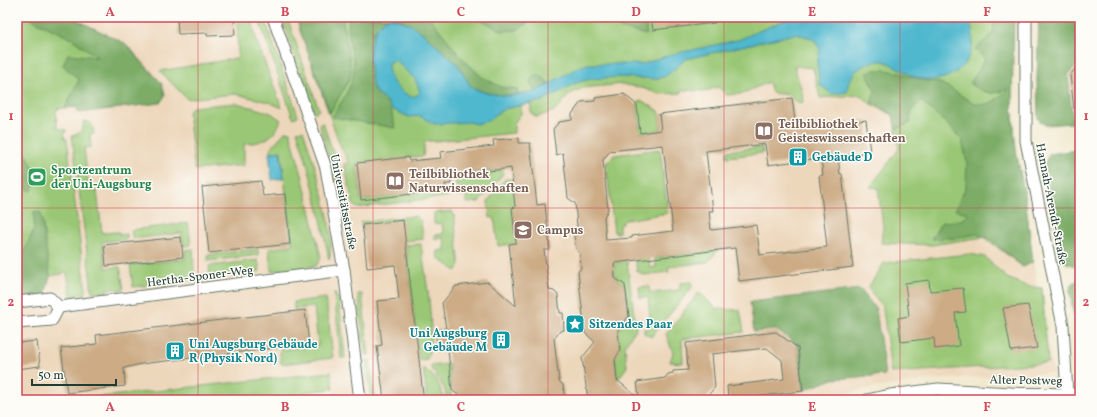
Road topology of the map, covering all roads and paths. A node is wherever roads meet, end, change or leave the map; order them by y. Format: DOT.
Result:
graph roads {
  1 [pos="273,17"];
  2 [pos="1026,17"];
  3 [pos="344,270"];
  4 [pos="17,302"];
  5 [pos="59,307"];
  6 [pos="17,323"];
  7 [pos="971,392"];
  8 [pos="1067,394"];
  9 [pos="1080,394"];
  10 [pos="360,400"];
  11 [pos="866,400"];
  12 [pos="942,400"];
  1 -- 3 [label="street, Universitätsstraße"];
  2 -- 8 [label="street, Hannah-Arendt-Straße"];
  3 -- 5 [label="street, Hertha-Sponer-Weg"];
  3 -- 10 [label="street, Universitätsstraße"];
  4 -- 5 [label="street"];
  5 -- 6 [label="street"];
  7 -- 8 [label="street, Alter Postweg"];
  7 -- 11 [label="street, Alter Postweg"];
  7 -- 12 [label="street, Alter Postweg"];
  8 -- 9 [label="street, Alter Postweg"];
}
